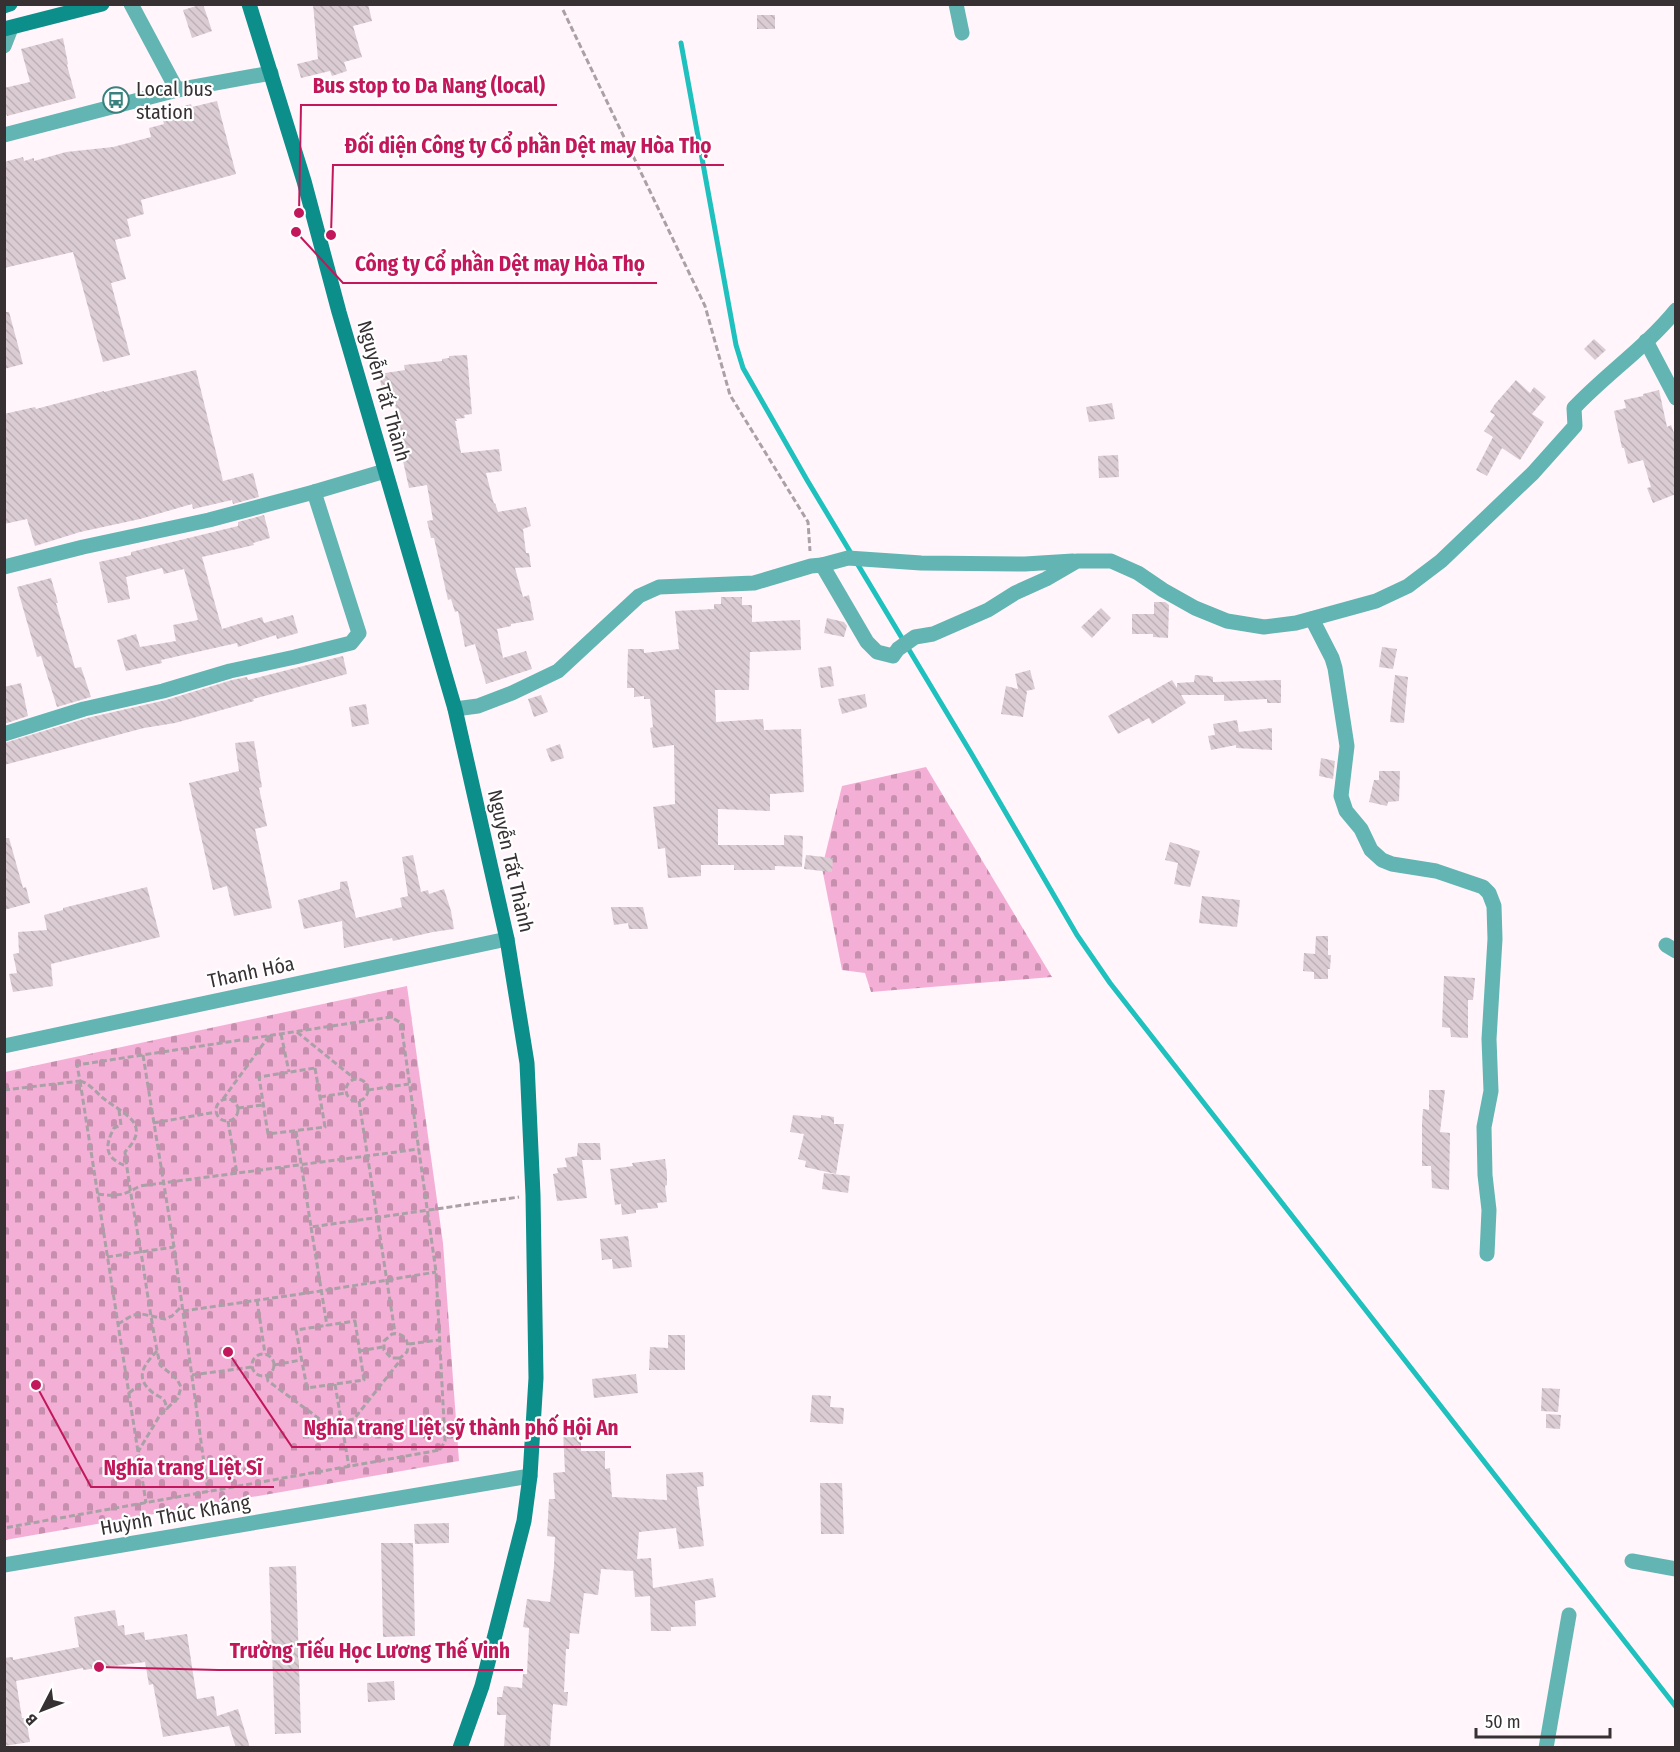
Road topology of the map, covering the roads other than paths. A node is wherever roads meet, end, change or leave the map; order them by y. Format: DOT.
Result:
graph roads {
  1 [pos="10,4"];
  2 [pos="102,4"];
  3 [pos="131,4"];
  4 [pos="249,4"];
  5 [pos="956,4"];
  6 [pos="4,6"];
  7 [pos="8,29"];
  8 [pos="962,33"];
  9 [pos="4,46"];
  10 [pos="271,73"];
  11 [pos="177,90"];
  12 [pos="4,135"];
  13 [pos="1676,310"];
  14 [pos="1646,341"];
  15 [pos="1676,398"];
  16 [pos="386,471"];
  17 [pos="314,492"];
  18 [pos="1077,561"];
  19 [pos="817,565"];
  20 [pos="4,567"];
  21 [pos="1312,619"];
  22 [pos="455,710"];
  23 [pos="4,734"];
  24 [pos="507,939"];
  25 [pos="4,1046"];
  26 [pos="1487,1254"];
  27 [pos="530,1476"];
  28 [pos="1632,1561"];
  29 [pos="4,1565"];
  30 [pos="1676,1569"];
  31 [pos="1569,1615"];
  32 [pos="460,1748"];
  33 [pos="1546,1748"];
  1 -- 6 [label="main road"];
  2 -- 7 [label="main road"];
  3 -- 11 [label="street"];
  4 -- 10 [label="main road, Nguyễn Tất Thành"];
  5 -- 8 [label="street"];
  7 -- 9 [label="street"];
  10 -- 11 [label="street"];
  10 -- 16 [label="main road, Nguyễn Tất Thành"];
  11 -- 12 [label="street"];
  13 -- 14 [label="street"];
  14 -- 15 [label="street"];
  14 -- 21 [label="street"];
  16 -- 17 [label="street"];
  16 -- 22 [label="main road, Nguyễn Tất Thành"];
  17 -- 20 [label="street"];
  17 -- 23 [label="street"];
  18 -- 19 [label="street"];
  18 -- 19 [label="street"];
  18 -- 21 [label="street"];
  19 -- 22 [label="street"];
  21 -- 26 [label="street"];
  22 -- 24 [label="main road, Nguyễn Tất Thành"];
  24 -- 25 [label="street, Thanh Hóa"];
  24 -- 27 [label="main road, Nguyễn Tất Thành"];
  27 -- 29 [label="street, Huỳnh Thúc Kháng"];
  27 -- 32 [label="main road, Nguyễn Tất Thành"];
  28 -- 30 [label="street"];
  31 -- 33 [label="street"];
}
